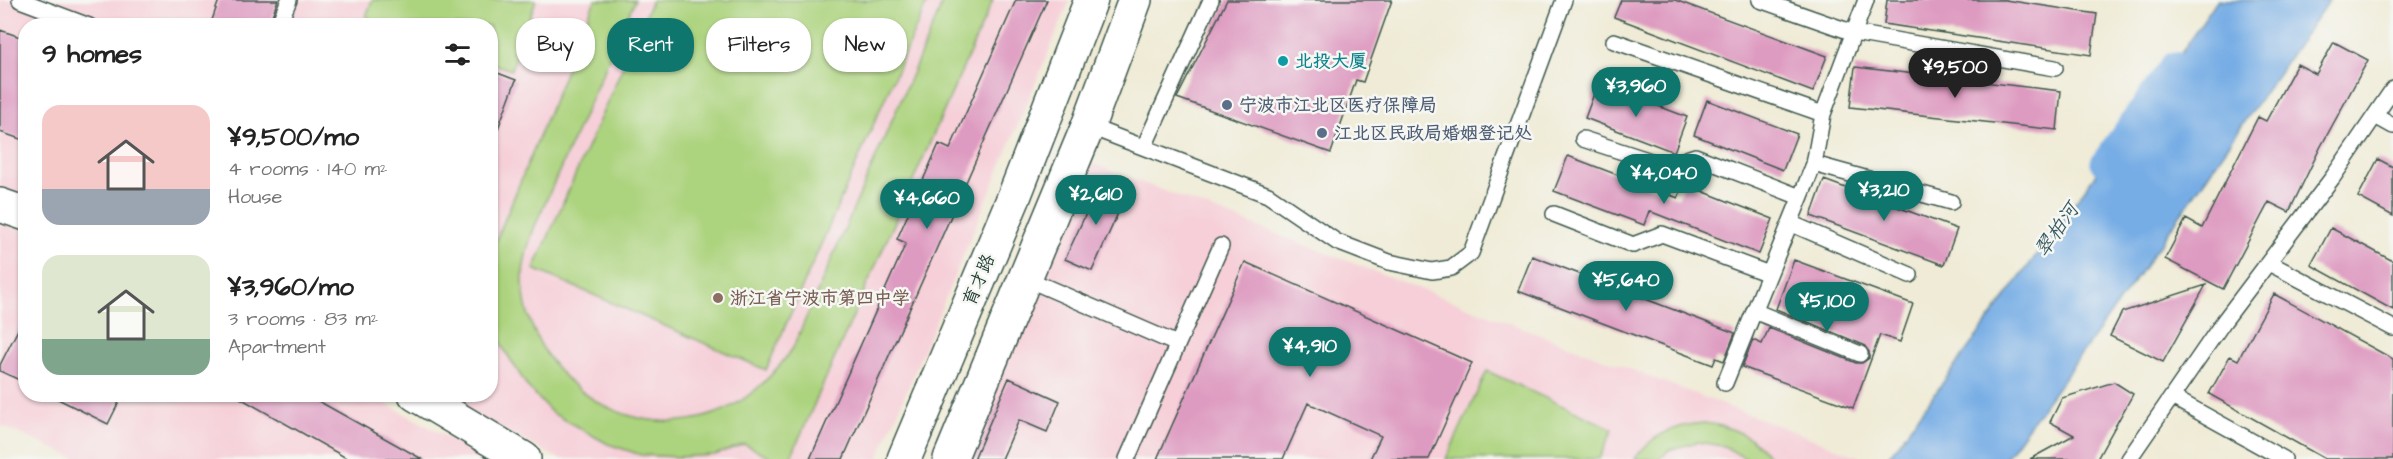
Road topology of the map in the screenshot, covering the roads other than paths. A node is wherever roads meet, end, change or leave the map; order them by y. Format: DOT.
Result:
graph roads {
  1 [pos="20,0"];
  2 [pos="289,0"];
  3 [pos="1091,0"];
  4 [pos="1135,0"];
  5 [pos="1211,0"];
  6 [pos="1564,0"];
  7 [pos="1760,0"];
  8 [pos="1866,0"];
  9 [pos="68,18"];
  10 [pos="281,18"];
  11 [pos="1854,33"];
  12 [pos="1614,41"];
  13 [pos="2055,68"];
  14 [pos="2393,89"];
  15 [pos="1823,114"];
  16 [pos="2375,116"];
  17 [pos="1088,126"];
  18 [pos="2393,126"];
  19 [pos="1583,139"];
  20 [pos="1144,147"];
  21 [pos="1814,164"];
  22 [pos="1800,198"];
  23 [pos="1951,202"];
  24 [pos="0,206"];
  25 [pos="18,212"];
  26 [pos="1554,214"];
  27 [pos="1790,223"];
  28 [pos="1221,246"];
  29 [pos="2269,262"];
  30 [pos="1769,274"];
  31 [pos="1910,275"];
  32 [pos="1025,278"];
  33 [pos="1754,311"];
  34 [pos="2393,328"];
  35 [pos="1177,344"];
  36 [pos="1860,354"];
  37 [pos="1725,383"];
  38 [pos="2172,397"];
  39 [pos="428,402"];
  40 [pos="524,459"];
  41 [pos="904,459"];
  42 [pos="950,459"];
  43 [pos="1127,459"];
  44 [pos="2129,459"];
  45 [pos="2284,459"];
  1 -- 9 [label="lane"];
  2 -- 10 [label="lane"];
  3 -- 41 [label="main road, 育才路"];
  4 -- 17 [label="main road"];
  5 -- 20 [label="lane"];
  6 -- 20 [label="lane"];
  7 -- 11 [label="lane"];
  8 -- 11 [label="lane"];
  11 -- 13 [label="lane"];
  11 -- 15 [label="lane"];
  12 -- 15 [label="lane"];
  14 -- 16 [label="lane"];
  15 -- 21 [label="lane"];
  16 -- 18 [label="lane"];
  16 -- 29 [label="lane"];
  17 -- 20 [label="lane"];
  17 -- 32 [label="main road"];
  19 -- 22 [label="lane"];
  21 -- 22 [label="lane"];
  21 -- 23 [label="lane"];
  22 -- 27 [label="lane"];
  24 -- 25 [label="main road"];
  26 -- 30 [label="lane"];
  27 -- 30 [label="lane"];
  27 -- 31 [label="lane"];
  28 -- 35 [label="lane"];
  29 -- 34 [label="lane"];
  29 -- 38 [label="lane"];
  30 -- 33 [label="lane"];
  32 -- 35 [label="lane"];
  32 -- 42 [label="main road"];
  33 -- 36 [label="lane"];
  33 -- 37 [label="lane"];
  35 -- 43 [label="lane"];
  38 -- 44 [label="lane"];
  38 -- 45 [label="lane"];
  39 -- 40 [label="main road"];
}
